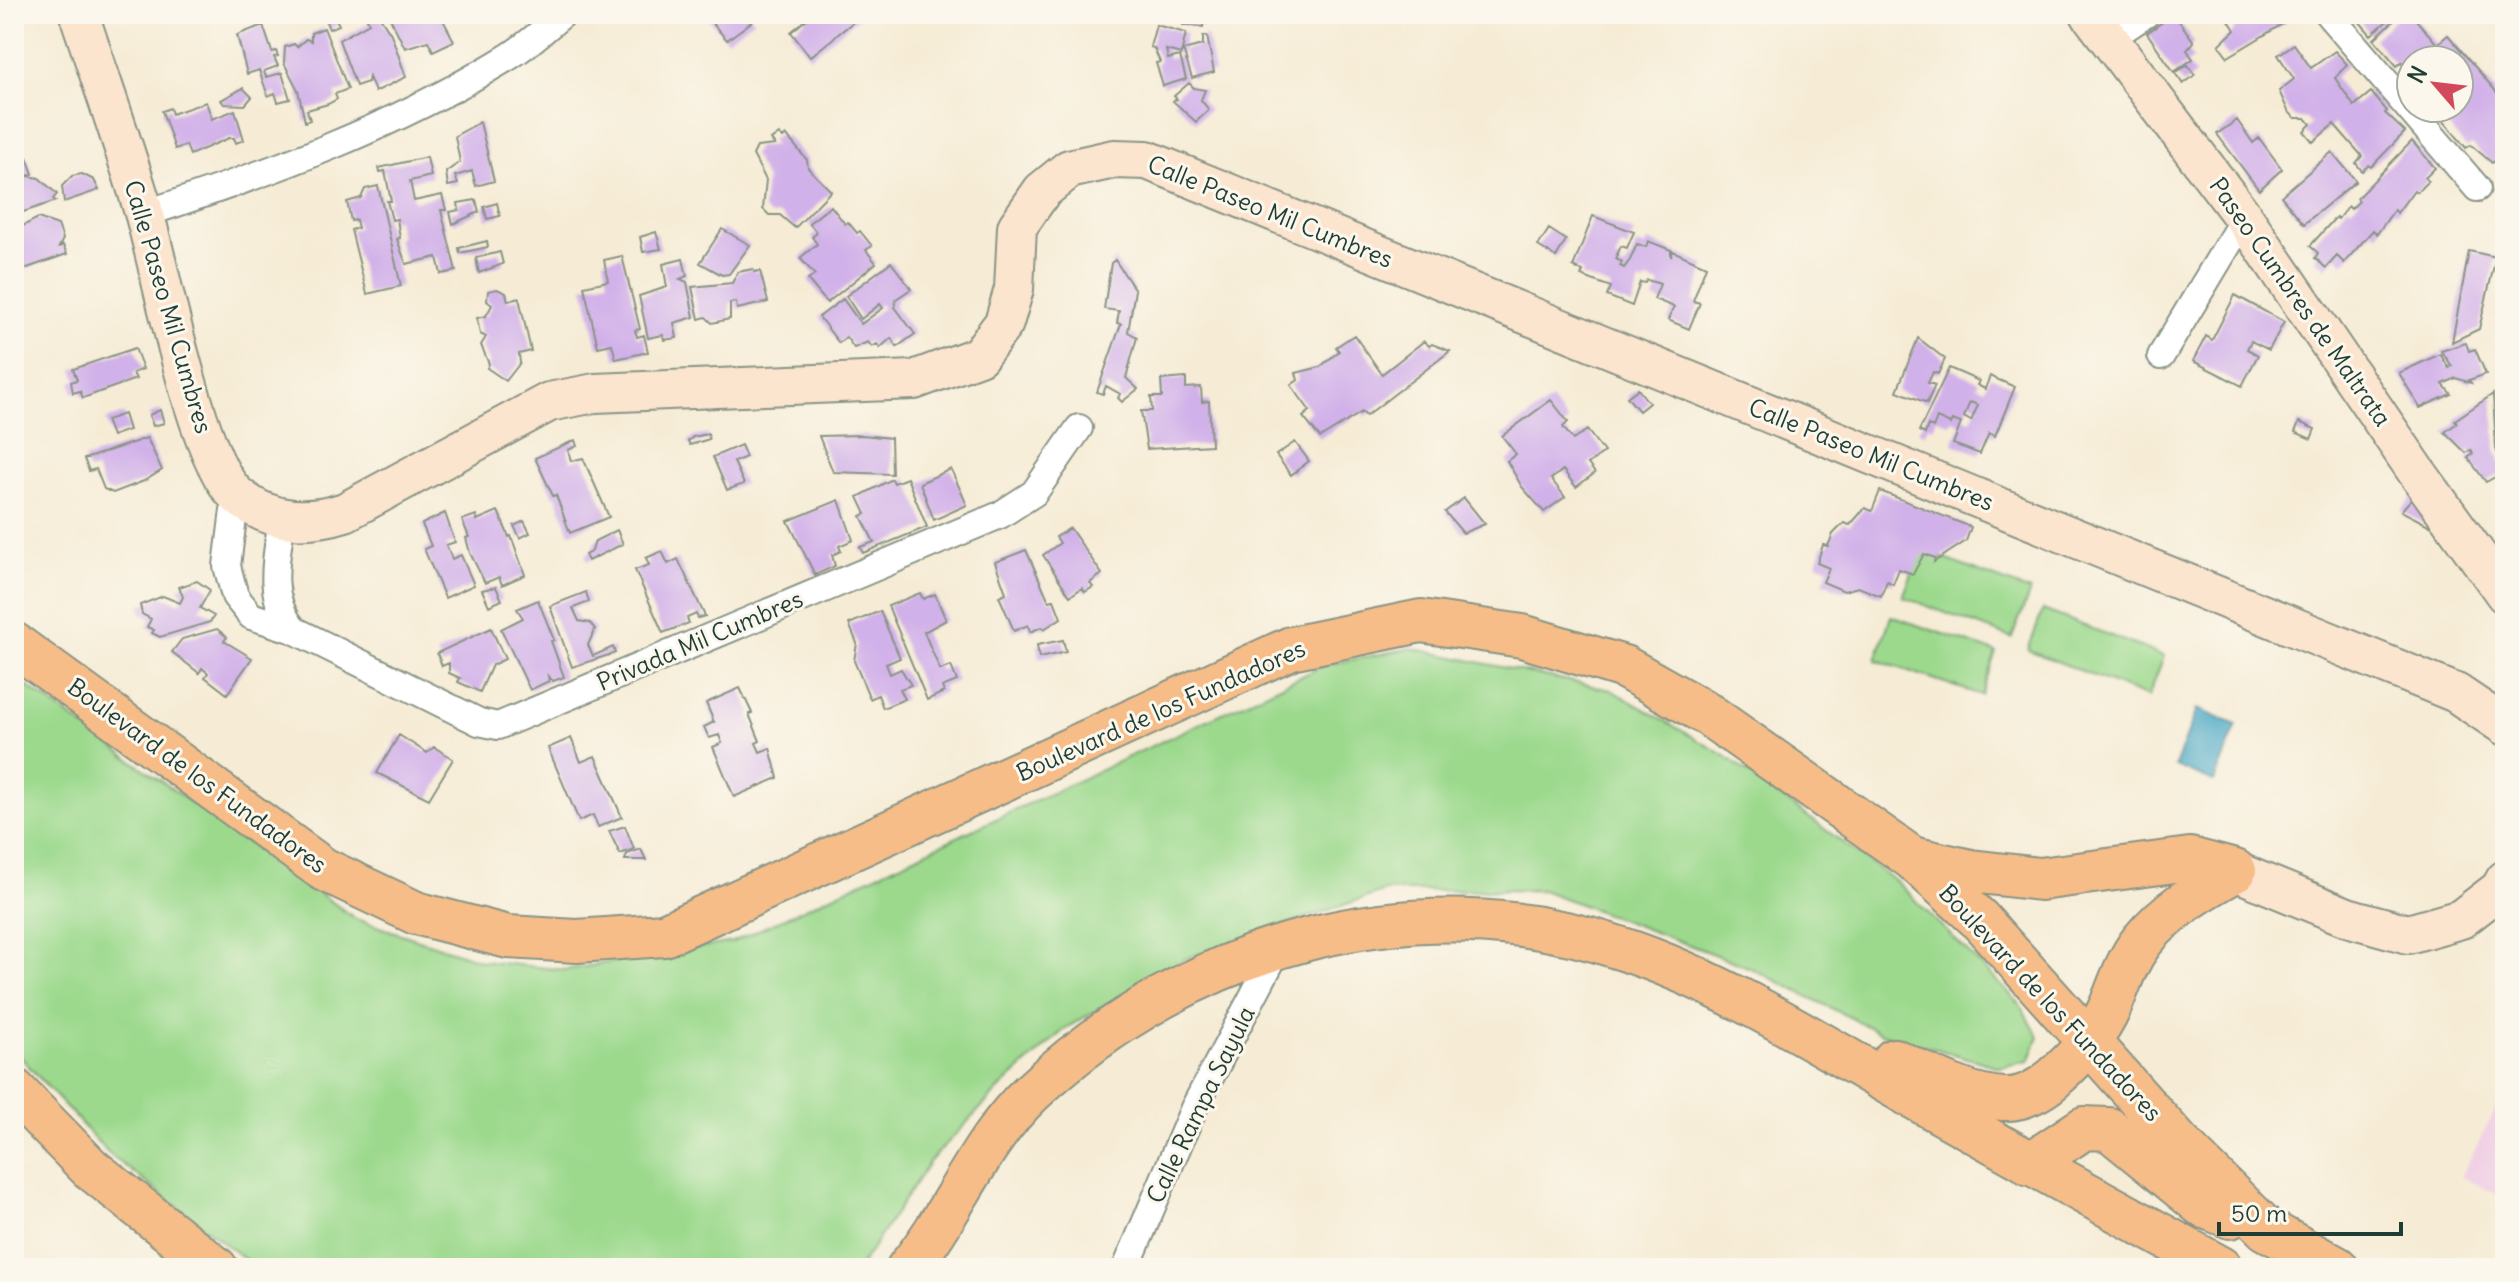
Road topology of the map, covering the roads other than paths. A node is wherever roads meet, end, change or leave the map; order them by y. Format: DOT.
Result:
graph roads {
  1 [pos="79,14"];
  2 [pos="563,14"];
  3 [pos="2146,14"];
  4 [pos="2328,14"];
  5 [pos="2100,26"];
  6 [pos="2477,188"];
  7 [pos="144,214"];
  8 [pos="2244,218"];
  9 [pos="2161,356"];
  10 [pos="1079,428"];
  11 [pos="236,494"];
  12 [pos="282,520"];
  13 [pos="2505,594"];
  14 [pos="294,630"];
  15 [pos="14,644"];
  16 [pos="2505,726"];
  17 [pos="1912,858"];
  18 [pos="2235,871"];
  19 [pos="2505,880"];
  20 [pos="1280,945"];
  21 [pos="1802,1035"];
  22 [pos="2089,1043"];
  23 [pos="14,1090"];
  24 [pos="2030,1164"];
  25 [pos="2266,1229"];
  26 [pos="216,1268"];
  27 [pos="908,1268"];
  28 [pos="1126,1268"];
  29 [pos="2221,1268"];
  30 [pos="2337,1268"];
  1 -- 7 [label="street, Calle Paseo Mil Cumbres"];
  2 -- 7 [label="street"];
  3 -- 5 [label="street"];
  4 -- 6 [label="street"];
  5 -- 8 [label="street, Paseo Cumbres de Maltrata"];
  7 -- 11 [label="street, Calle Paseo Mil Cumbres"];
  8 -- 9 [label="street"];
  8 -- 13 [label="street, Paseo Cumbres de Maltrata"];
  10 -- 14 [label="street, Privada Mil Cumbres"];
  11 -- 12 [label="street, Calle Paseo Mil Cumbres"];
  11 -- 14 [label="street, Privada Mil Cumbres"];
  12 -- 14 [label="street"];
  12 -- 16 [label="street, Calle Paseo Mil Cumbres"];
  15 -- 17 [label="main road, Boulevard de los Fundadores"];
  17 -- 18 [label="main road"];
  17 -- 22 [label="main road, Boulevard de los Fundadores"];
  18 -- 19 [label="street"];
  18 -- 22 [label="main road"];
  20 -- 21 [label="main road"];
  20 -- 27 [label="main road"];
  20 -- 28 [label="street, Calle Rampa Sayula"];
  21 -- 22 [label="main road"];
  21 -- 24 [label="main road"];
  22 -- 25 [label="main road, Boulevard de los Fundadores"];
  23 -- 26 [label="main road"];
  24 -- 25 [label="main road"];
  24 -- 29 [label="main road"];
  25 -- 30 [label="main road, Boulevard de los Fundadores"];
}
